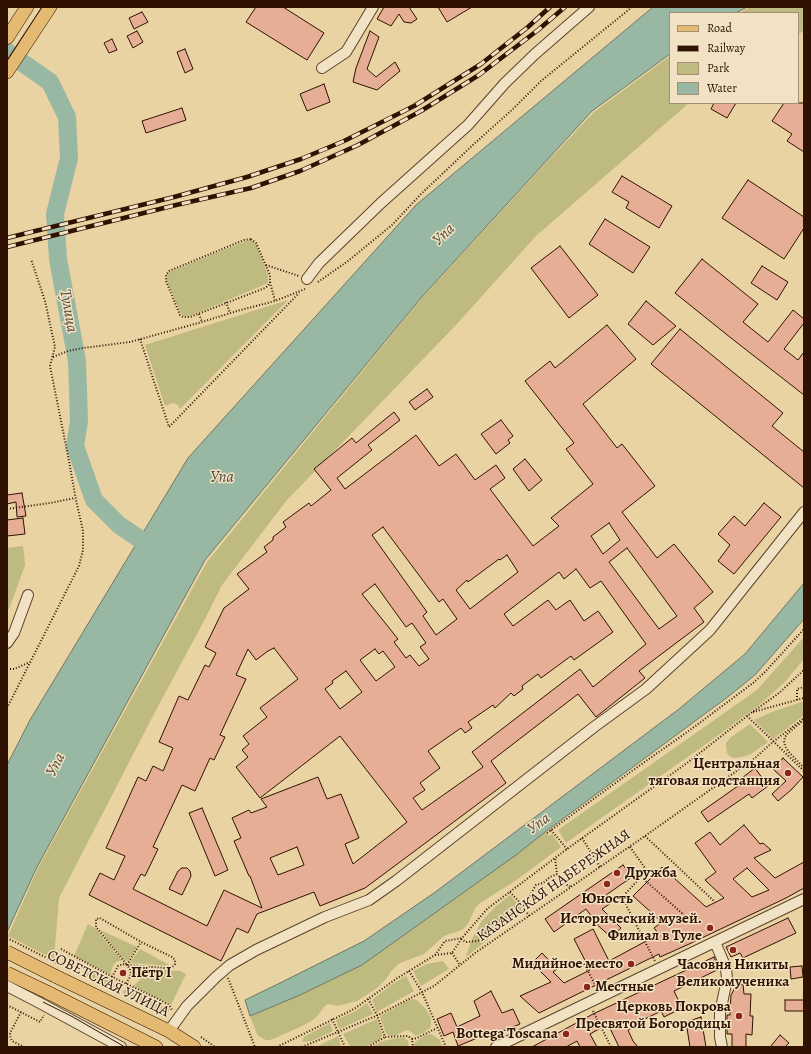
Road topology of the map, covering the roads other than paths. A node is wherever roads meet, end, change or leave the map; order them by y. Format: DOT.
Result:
graph roads {
  1 [pos="27,7"];
  2 [pos="50,7"];
  3 [pos="373,7"];
  4 [pos="590,7"];
  5 [pos="10,33"];
  6 [pos="322,68"];
  7 [pos="7,72"];
  8 [pos="307,279"];
  9 [pos="804,512"];
  10 [pos="28,595"];
  11 [pos="7,643"];
  12 [pos="804,899"];
  13 [pos="715,942"];
  14 [pos="7,952"];
  15 [pos="7,973"];
  16 [pos="7,986"];
  17 [pos="42,997"];
  18 [pos="169,1031"];
  19 [pos="119,1046"];
  20 [pos="156,1047"];
  21 [pos="194,1047"];
  22 [pos="496,1047"];
  23 [pos="722,1047"];
  1 -- 5 [label="main road"];
  2 -- 7 [label="main road"];
  3 -- 6 [label="street"];
  4 -- 8 [label="street"];
  9 -- 18 [label="street"];
  10 -- 11 [label="street"];
  12 -- 13 [label="street"];
  13 -- 22 [label="street"];
  13 -- 23 [label="street"];
  14 -- 18 [label="main road, СОВЕТСКАЯ УЛИЦА, bridge"];
  15 -- 17 [label="main road, bridge"];
  16 -- 17 [label="street, bridge"];
  17 -- 19 [label="street"];
  17 -- 20 [label="main road"];
  18 -- 21 [label="main road, СОВЕТСКАЯ УЛИЦА"];
}
